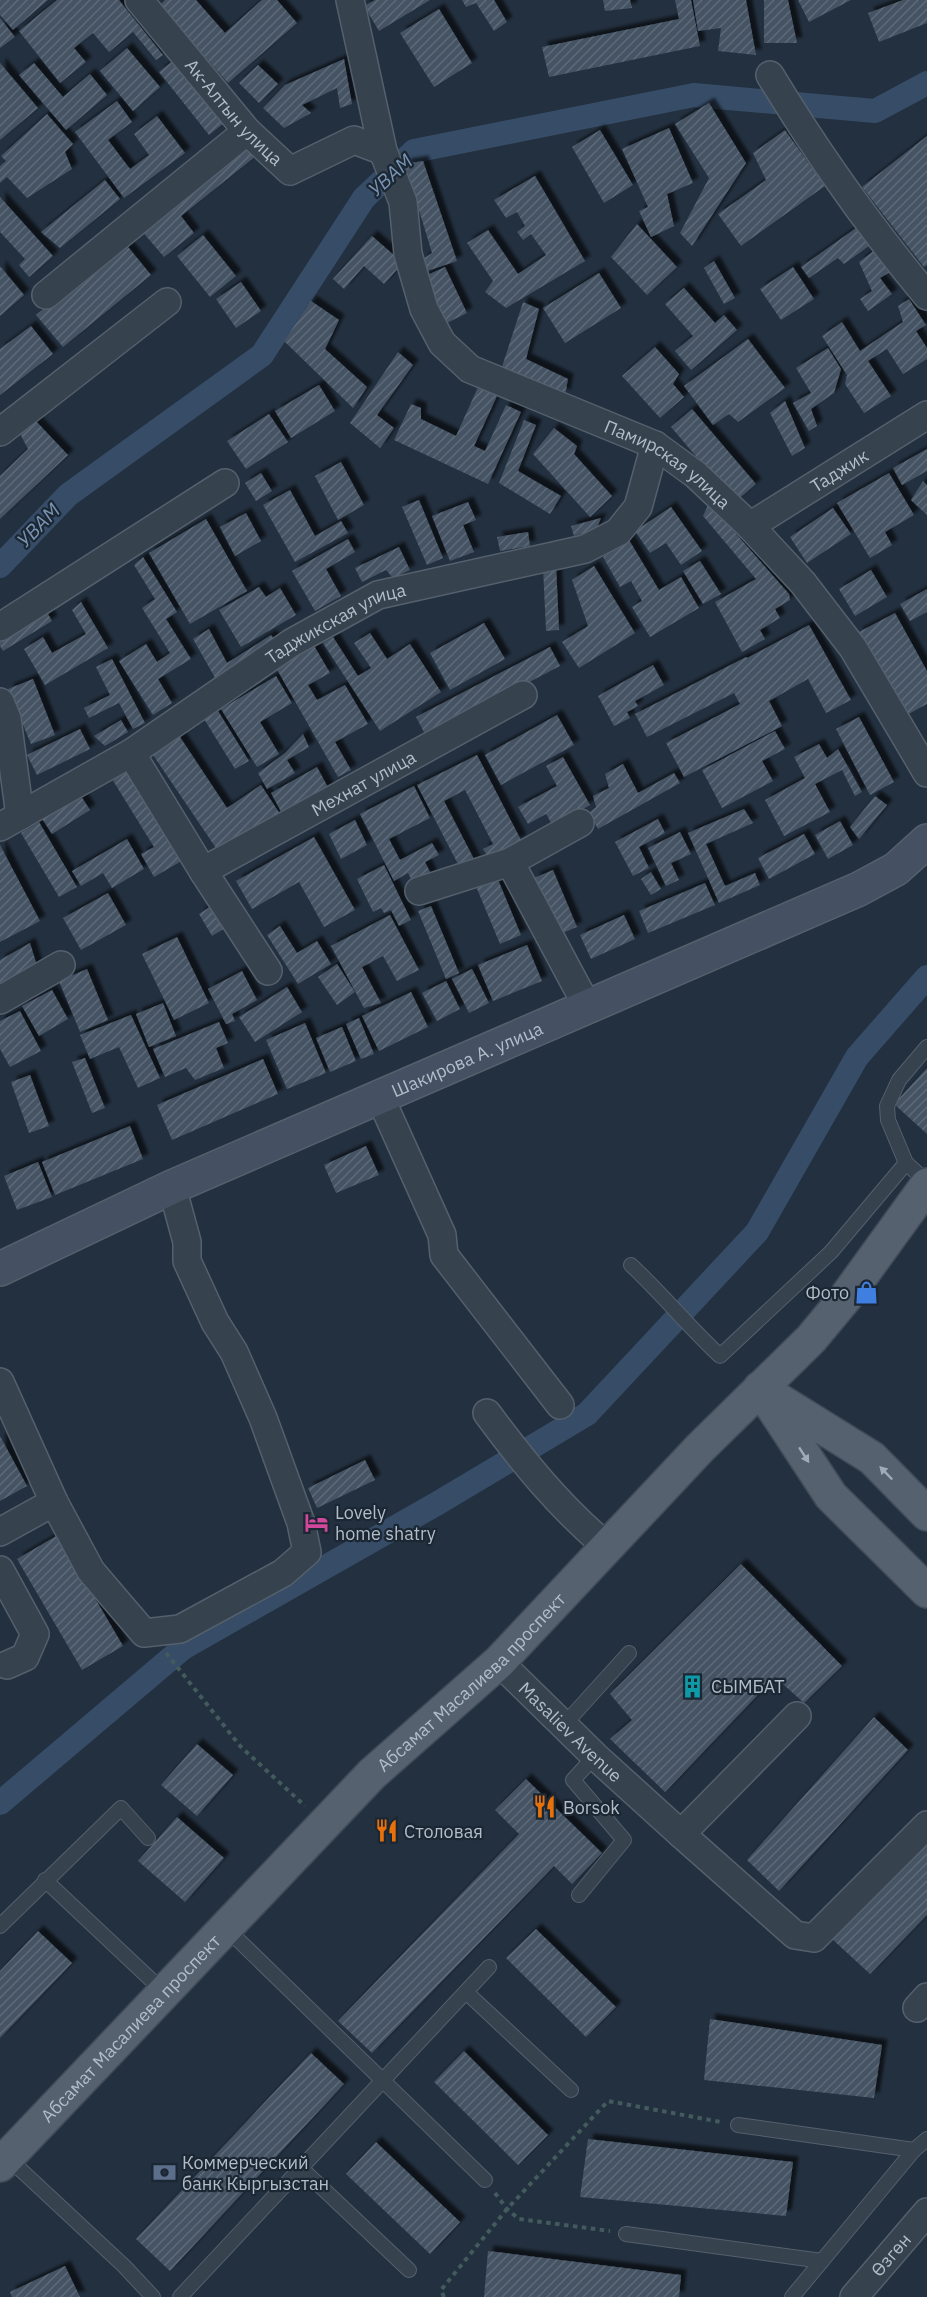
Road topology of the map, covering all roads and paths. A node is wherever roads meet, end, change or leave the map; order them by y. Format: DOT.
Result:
graph roads {
  1 [pos="139,0"];
  2 [pos="350,0"];
  3 [pos="775,84"];
  4 [pos="248,131"];
  5 [pos="383,151"];
  6 [pos="46,295"];
  7 [pos="927,296"];
  8 [pos="167,302"];
  9 [pos="927,415"];
  10 [pos="0,432"];
  11 [pos="655,445"];
  12 [pos="225,483"];
  13 [pos="750,526"];
  14 [pos="0,627"];
  15 [pos="523,695"];
  16 [pos="0,702"];
  17 [pos="131,753"];
  18 [pos="927,773"];
  19 [pos="10,822"];
  20 [pos="580,823"];
  21 [pos="927,841"];
  22 [pos="510,862"];
  23 [pos="203,871"];
  24 [pos="419,891"];
  25 [pos="61,965"];
  26 [pos="268,971"];
  27 [pos="0,1000"];
  28 [pos="587,1006"];
  29 [pos="927,1047"];
  30 [pos="380,1097"];
  31 [pos="920,1177"];
  32 [pos="172,1187"];
  33 [pos="631,1265"];
  34 [pos="0,1269"];
  35 [pos="0,1382"];
  36 [pos="760,1388"];
  37 [pos="560,1405"];
  38 [pos="487,1413"];
  39 [pos="54,1502"];
  40 [pos="927,1515"];
  41 [pos="0,1532"];
  42 [pos="606,1546"];
  43 [pos="0,1570"];
  44 [pos="927,1591"];
  45 [pos="164,1650"];
  46 [pos="629,1653"];
  47 [pos="499,1662"];
  48 [pos="7,1665"];
  49 [pos="797,1716"];
  50 [pos="563,1726"];
  51 [pos="595,1756"];
  52 [pos="305,1806"];
  53 [pos="927,1825"];
  54 [pos="681,1834"];
  55 [pos="148,1838"];
  56 [pos="45,1880"];
  57 [pos="579,1895"];
  58 [pos="0,1926"];
  59 [pos="226,1928"];
  60 [pos="489,1967"];
  61 [pos="164,1992"];
  62 [pos="466,1992"];
  63 [pos="382,2081"];
  64 [pos="571,2090"];
  65 [pos="738,2125"];
  66 [pos="927,2139"];
  67 [pos="914,2150"];
  68 [pos="4,2161"];
  69 [pos="301,2168"];
  70 [pos="485,2180"];
  71 [pos="507,2209"];
  72 [pos="927,2212"];
  73 [pos="626,2234"];
  74 [pos="822,2261"];
  75 [pos="409,2270"];
  76 [pos="153,2297"];
  77 [pos="180,2297"];
  78 [pos="444,2297"];
  79 [pos="792,2297"];
  80 [pos="854,2297"];
  1 -- 4 [label="street, Ак-Алтын улица"];
  2 -- 5 [label="street"];
  3 -- 7 [label="street"];
  4 -- 5 [label="street, Ак-Алтын улица"];
  4 -- 6 [label="street"];
  5 -- 11 [label="street, Памирская улица"];
  8 -- 10 [label="street"];
  9 -- 13 [label="street, Таджик"];
  11 -- 13 [label="street, Памирская улица"];
  11 -- 17 [label="street, Таджикская улица"];
  12 -- 14 [label="street"];
  13 -- 18 [label="street, Памирская улица"];
  15 -- 23 [label="street, Мехнат улица"];
  16 -- 19 [label="street"];
  17 -- 19 [label="street, Таджикская улица"];
  17 -- 23 [label="street"];
  20 -- 22 [label="street"];
  21 -- 28 [label="main road, Шакирова А. улица"];
  22 -- 24 [label="street"];
  22 -- 28 [label="street"];
  23 -- 26 [label="street"];
  25 -- 27 [label="street"];
  28 -- 30 [label="main road, Шакирова А. улица"];
  29 -- 31 [label="lane"];
  30 -- 32 [label="main road, Шакирова А. улица"];
  30 -- 37 [label="street"];
  31 -- 33 [label="lane"];
  31 -- 36 [label="main road, Абсамат Масалиева проспект"];
  32 -- 34 [label="main road, Шакирова А. улица"];
  32 -- 39 [label="street"];
  35 -- 39 [label="street"];
  40 -- 36 [label="main road, one-way"];
  36 -- 42 [label="main road, Абсамат Масалиева проспект"];
  36 -- 44 [label="main road, one-way"];
  38 -- 42 [label="street"];
  39 -- 41 [label="street"];
  42 -- 47 [label="main road, Абсамат Масалиева проспект"];
  43 -- 48 [label="street"];
  45 -- 52 [label="path"];
  46 -- 50 [label="lane"];
  47 -- 50 [label="street, Masaliev Avenue"];
  47 -- 59 [label="main road, Абсамат Масалиева проспект"];
  49 -- 54 [label="street"];
  50 -- 51 [label="street, Masaliev Avenue"];
  51 -- 54 [label="street, Masaliev Avenue"];
  51 -- 57 [label="lane"];
  53 -- 54 [label="street, Masaliev Avenue"];
  55 -- 56 [label="lane"];
  56 -- 58 [label="lane"];
  56 -- 61 [label="lane"];
  59 -- 61 [label="main road, Абсамат Масалиева проспект"];
  59 -- 63 [label="lane"];
  60 -- 62 [label="lane"];
  61 -- 68 [label="main road, Абсамат Масалиева проспект"];
  62 -- 63 [label="lane"];
  62 -- 64 [label="lane"];
  63 -- 69 [label="lane"];
  63 -- 70 [label="lane"];
  65 -- 67 [label="lane"];
  65 -- 71 [label="path"];
  66 -- 67 [label="lane"];
  67 -- 74 [label="lane"];
  68 -- 76 [label="lane"];
  69 -- 75 [label="lane"];
  69 -- 77 [label="lane"];
  71 -- 73 [label="path"];
  71 -- 78 [label="path"];
  72 -- 80 [label="street, Өзгөн"];
  73 -- 74 [label="lane"];
  74 -- 79 [label="lane"];
}
